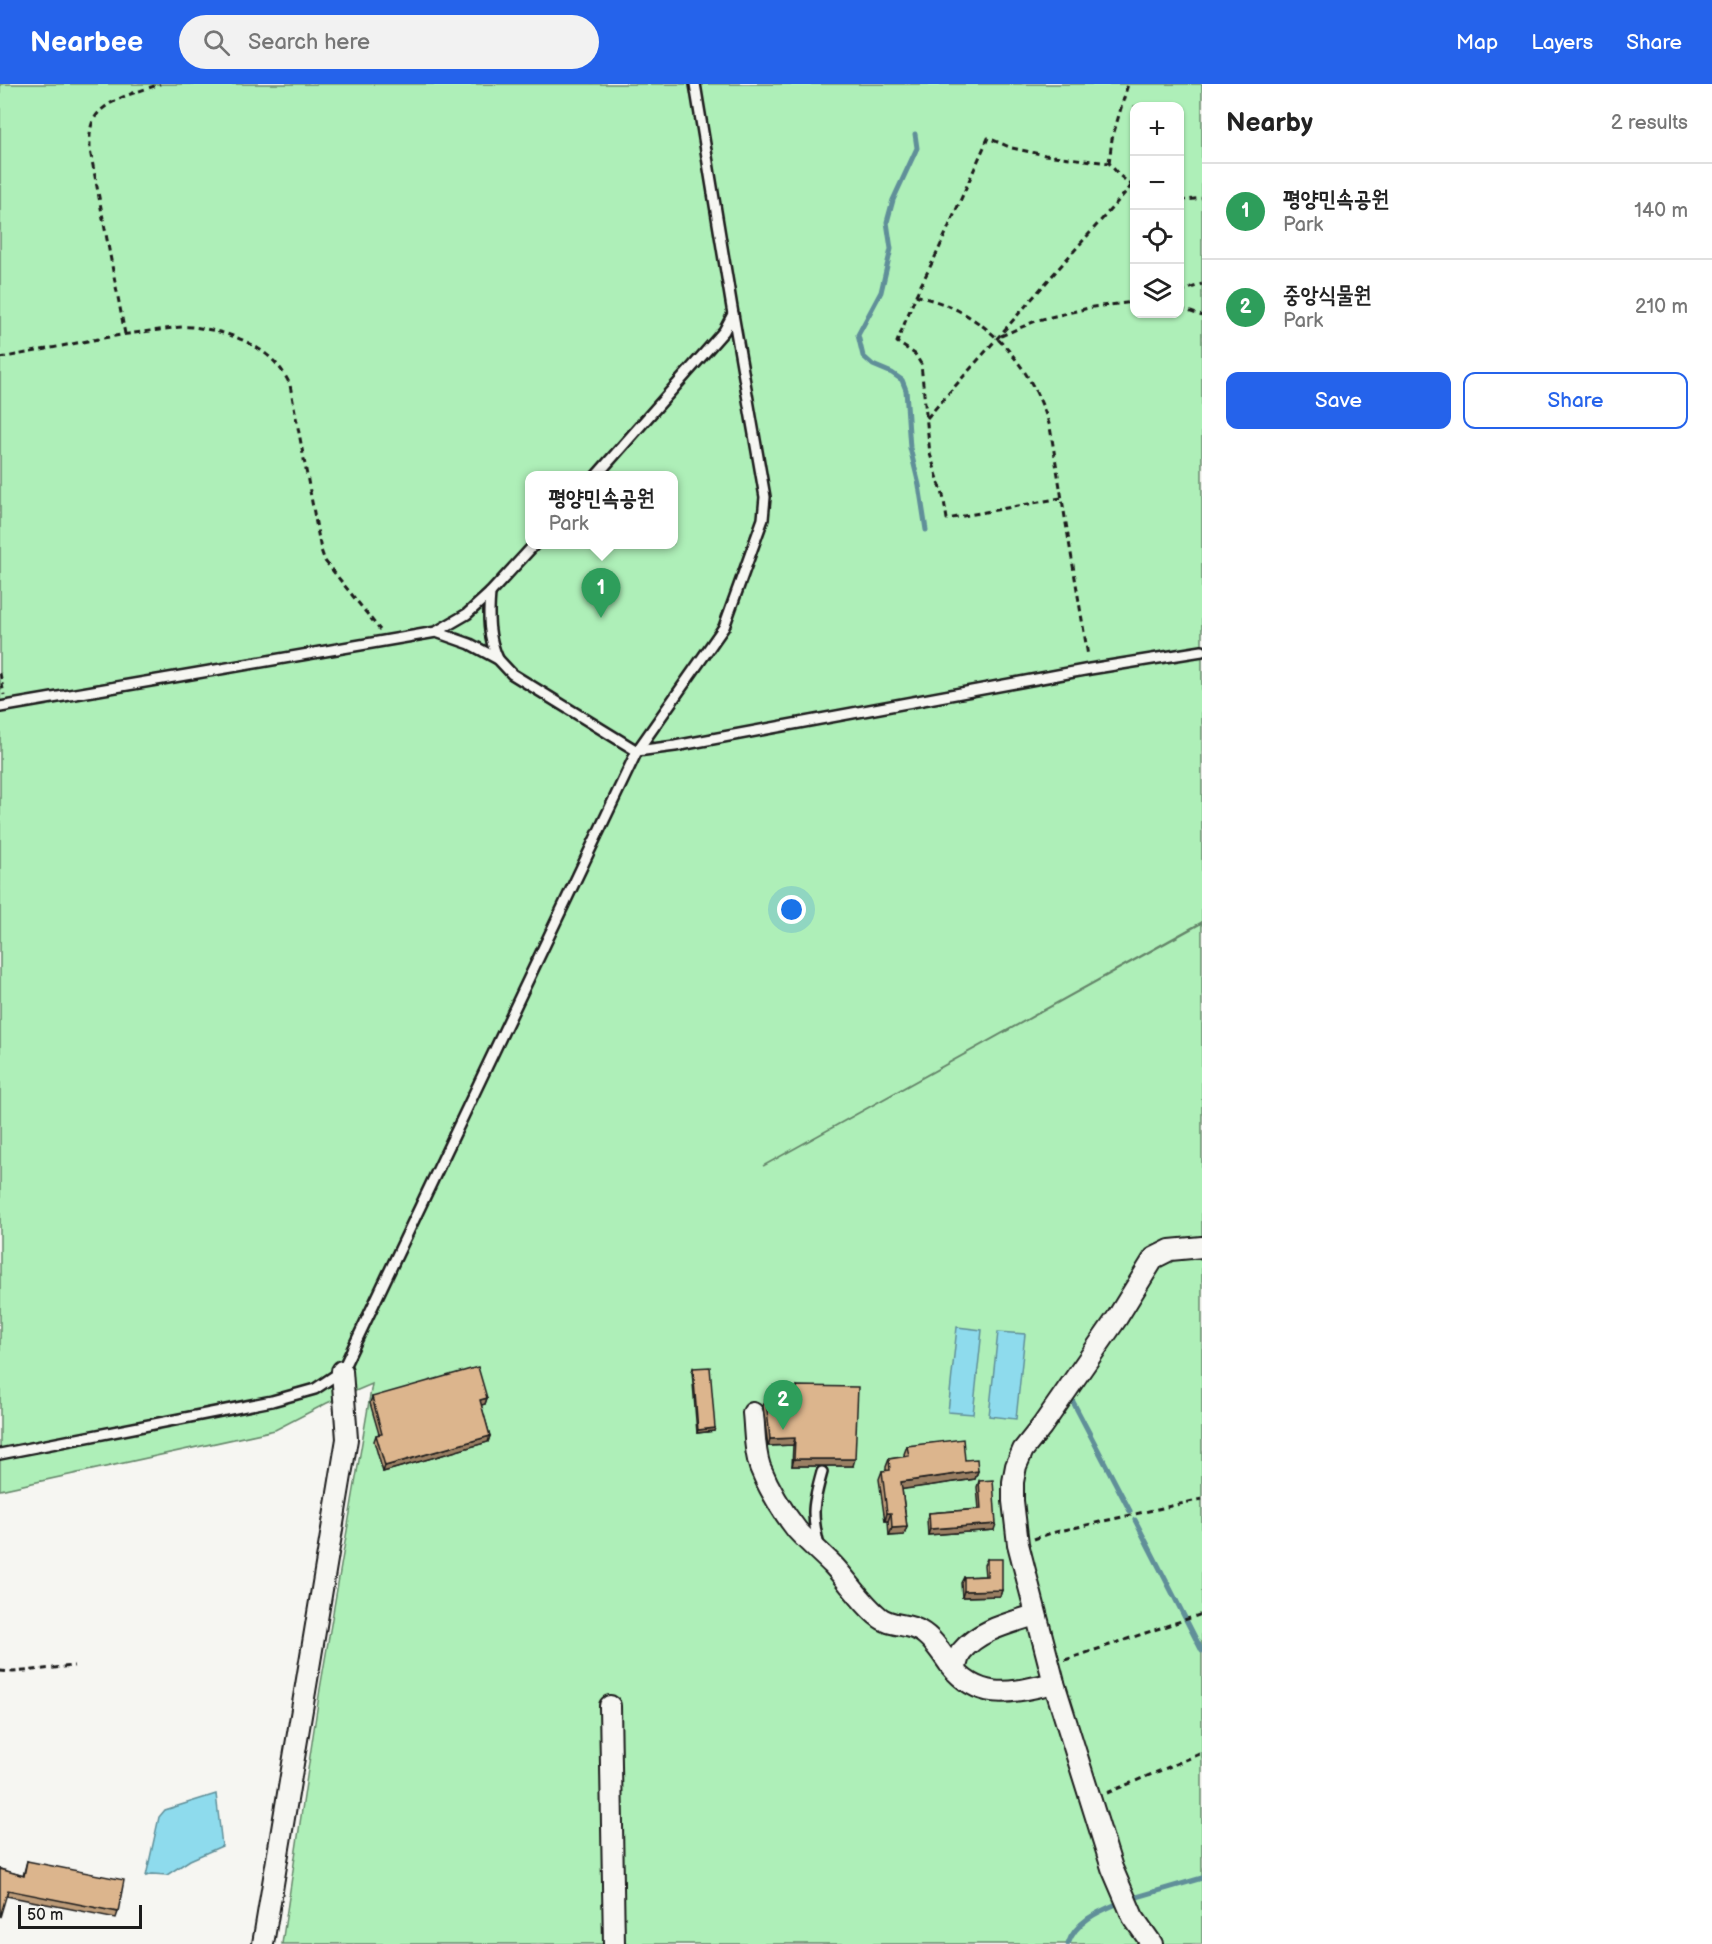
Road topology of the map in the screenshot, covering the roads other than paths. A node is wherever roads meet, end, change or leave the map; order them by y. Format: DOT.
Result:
graph roads {
  1 [pos="696,84"];
  2 [pos="733,314"];
  3 [pos="600,471"];
  4 [pos="530,549"];
  5 [pos="490,593"];
  6 [pos="436,632"];
  7 [pos="1202,651"];
  8 [pos="498,659"];
  9 [pos="3,707"];
  10 [pos="638,751"];
  11 [pos="1202,1247"];
  12 [pos="342,1371"];
  13 [pos="753,1413"];
  14 [pos="0,1454"];
  15 [pos="822,1472"];
  16 [pos="821,1554"];
  17 [pos="1035,1615"];
  18 [pos="955,1670"];
  19 [pos="1051,1674"];
  20 [pos="610,1706"];
  21 [pos="263,1944"];
  22 [pos="614,1944"];
  23 [pos="1152,1944"];
  1 -- 2 [label="lane"];
  2 -- 3 [label="lane"];
  2 -- 10 [label="lane"];
  4 -- 5 [label="lane"];
  5 -- 6 [label="lane"];
  5 -- 8 [label="lane"];
  6 -- 8 [label="lane"];
  6 -- 9 [label="lane"];
  7 -- 10 [label="lane"];
  8 -- 10 [label="lane"];
  10 -- 12 [label="lane"];
  11 -- 17 [label="street"];
  12 -- 14 [label="lane"];
  12 -- 21 [label="street"];
  13 -- 16 [label="street"];
  15 -- 16 [label="lane"];
  16 -- 18 [label="street"];
  17 -- 18 [label="street"];
  17 -- 19 [label="street"];
  18 -- 19 [label="street"];
  19 -- 23 [label="street"];
  20 -- 22 [label="street"];
}
